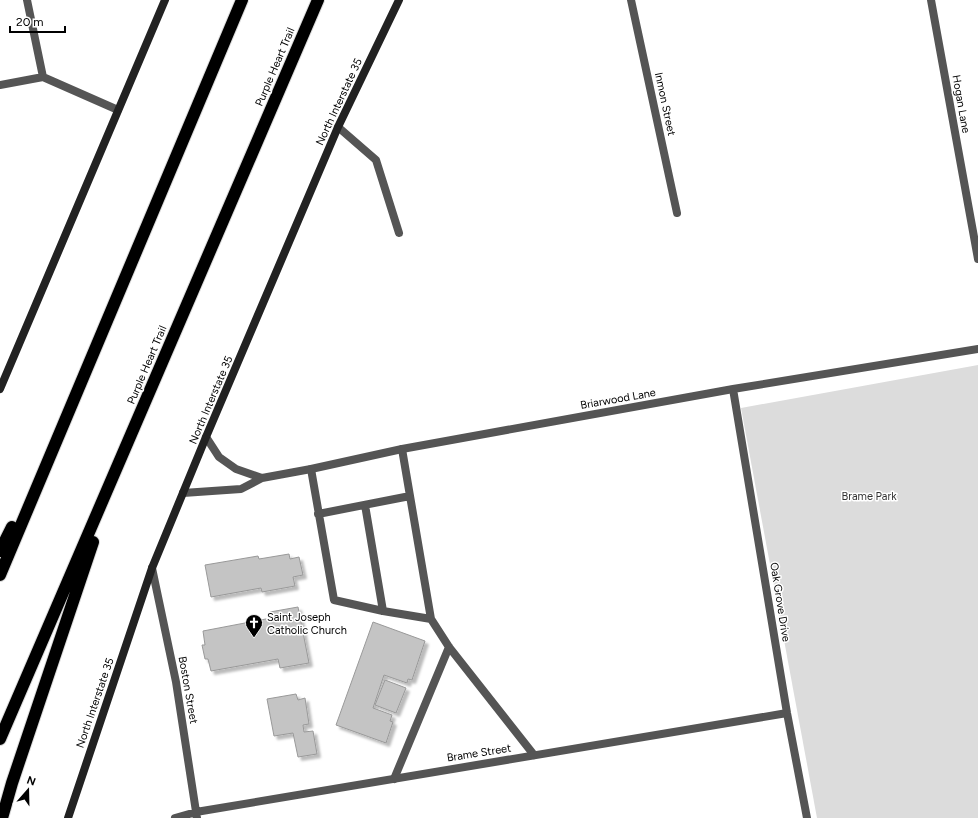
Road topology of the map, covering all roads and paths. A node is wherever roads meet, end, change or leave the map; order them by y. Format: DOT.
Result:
graph roads {
  1 [pos="27,0"];
  2 [pos="165,0"];
  3 [pos="242,0"];
  4 [pos="318,0"];
  5 [pos="399,0"];
  6 [pos="631,0"];
  7 [pos="931,0"];
  8 [pos="43,77"];
  9 [pos="0,85"];
  10 [pos="118,110"];
  11 [pos="338,127"];
  12 [pos="677,213"];
  13 [pos="399,233"];
  14 [pos="978,259"];
  15 [pos="978,349"];
  16 [pos="0,389"];
  17 [pos="733,389"];
  18 [pos="59,435"];
  19 [pos="206,438"];
  20 [pos="402,449"];
  21 [pos="119,463"];
  22 [pos="311,469"];
  23 [pos="262,478"];
  24 [pos="183,493"];
  25 [pos="410,496"];
  26 [pos="365,505"];
  27 [pos="318,514"];
  28 [pos="0,551"];
  29 [pos="152,568"];
  30 [pos="0,575"];
  31 [pos="383,611"];
  32 [pos="432,619"];
  33 [pos="449,647"];
  34 [pos="787,713"];
  35 [pos="0,739"];
  36 [pos="534,755"];
  37 [pos="394,779"];
  38 [pos="196,815"];
  39 [pos="2,818"];
  40 [pos="68,818"];
  41 [pos="175,818"];
  42 [pos="807,818"];
  1 -- 8 [label="street"];
  2 -- 10 [label="main road"];
  3 -- 18 [label="highway"];
  4 -- 21 [label="highway, Purple Heart Trail"];
  5 -- 11 [label="main road, North Interstate 35"];
  6 -- 12 [label="street, Inmon Street"];
  7 -- 14 [label="street, Hogan Lane"];
  8 -- 9 [label="street"];
  8 -- 10 [label="street"];
  10 -- 16 [label="main road"];
  11 -- 13 [label="street"];
  11 -- 19 [label="main road, North Interstate 35"];
  15 -- 17 [label="street, Briarwood Lane"];
  17 -- 20 [label="street, Briarwood Lane"];
  17 -- 34 [label="street, Oak Grove Drive"];
  18 -- 28 [label="highway"];
  18 -- 30 [label="highway"];
  19 -- 23 [label="street, Briarwood Lane"];
  19 -- 24 [label="main road, North Interstate 35"];
  20 -- 22 [label="street, Briarwood Lane"];
  20 -- 25 [label="street"];
  21 -- 35 [label="highway, Purple Heart Trail"];
  21 -- 39 [label="highway"];
  22 -- 23 [label="street, Briarwood Lane"];
  22 -- 27 [label="street"];
  23 -- 24 [label="street, Briarwood Lane"];
  24 -- 29 [label="main road, North Interstate 35"];
  25 -- 26 [label="street"];
  25 -- 32 [label="street"];
  26 -- 27 [label="street"];
  26 -- 31 [label="street"];
  27 -- 31 [label="street"];
  29 -- 38 [label="street, Boston Street"];
  29 -- 40 [label="main road, North Interstate 35"];
  31 -- 32 [label="street"];
  32 -- 33 [label="street"];
  33 -- 36 [label="street"];
  33 -- 37 [label="street"];
  34 -- 36 [label="street, Brame Street"];
  34 -- 42 [label="street, Oak Grove Drive"];
  36 -- 37 [label="street, Brame Street"];
  37 -- 38 [label="street, Brame Street"];
  38 -- 41 [label="street, Brame Street"];
}
